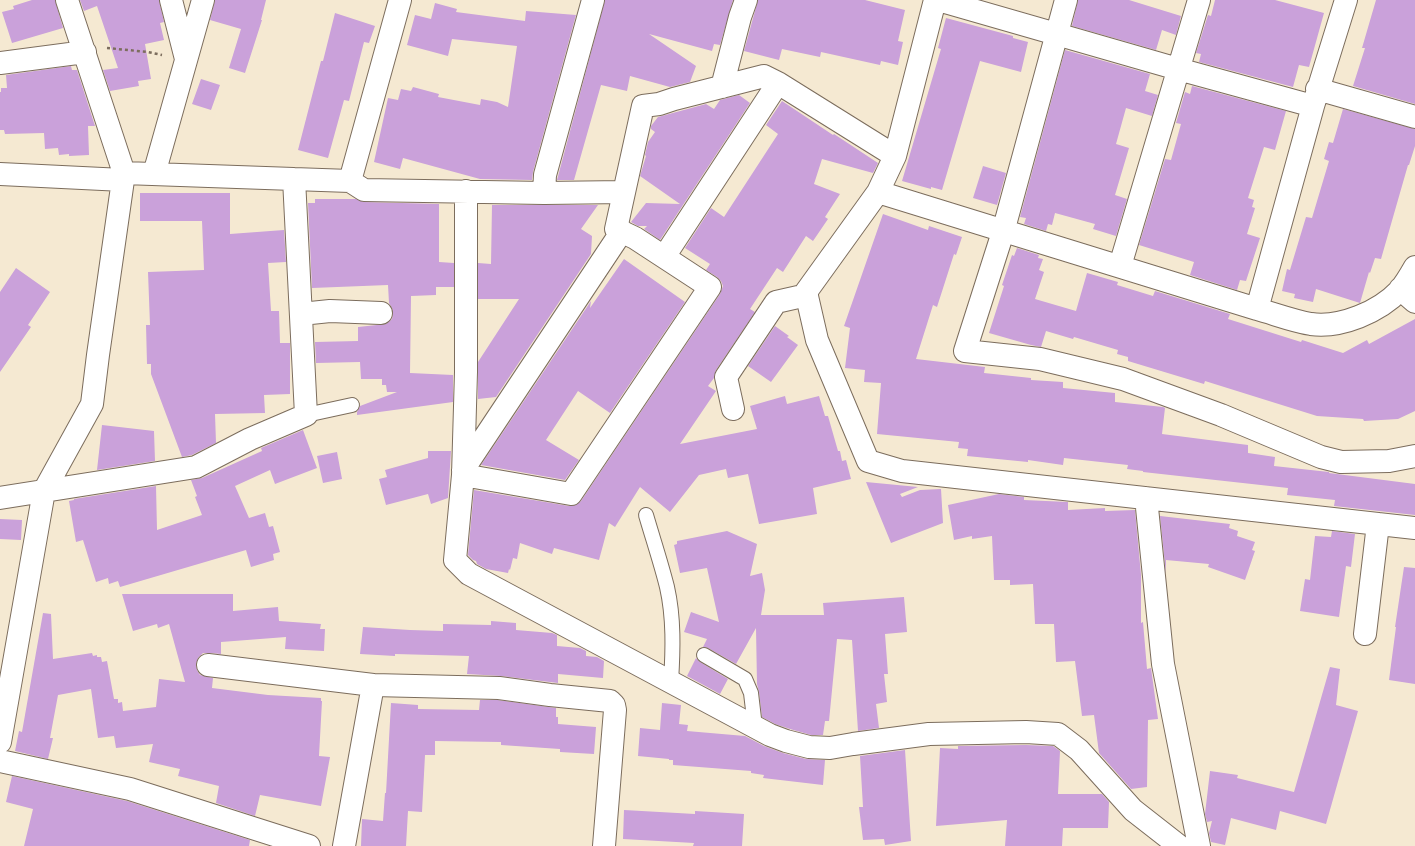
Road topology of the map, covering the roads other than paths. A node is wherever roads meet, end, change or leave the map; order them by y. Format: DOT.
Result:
graph roads {
  1 [pos="67,0"];
  2 [pos="171,0"];
  3 [pos="203,0"];
  4 [pos="400,0"];
  5 [pos="593,0"];
  6 [pos="746,0"];
  7 [pos="936,0"];
  8 [pos="1066,0"];
  9 [pos="1199,0"];
  10 [pos="1346,0"];
  11 [pos="1057,33"];
  12 [pos="84,49"];
  13 [pos="186,59"];
  14 [pos="0,63"];
  15 [pos="1178,69"];
  16 [pos="778,83"];
  17 [pos="722,87"];
  18 [pos="1315,98"];
  19 [pos="1415,117"];
  20 [pos="895,156"];
  21 [pos="0,174"];
  22 [pos="154,174"];
  23 [pos="124,176"];
  24 [pos="294,179"];
  25 [pos="350,181"];
  26 [pos="466,191"];
  27 [pos="624,192"];
  28 [pos="878,192"];
  29 [pos="544,193"];
  30 [pos="622,231"];
  31 [pos="1003,232"];
  32 [pos="664,257"];
  33 [pos="1120,266"];
  34 [pos="1415,267"];
  35 [pos="807,295"];
  36 [pos="1408,296"];
  37 [pos="1257,309"];
  38 [pos="381,313"];
  39 [pos="301,314"];
  40 [pos="352,405"];
  41 [pos="733,409"];
  42 [pos="306,416"];
  43 [pos="1415,456"];
  44 [pos="463,473"];
  45 [pos="44,491"];
  46 [pos="0,498"];
  47 [pos="1146,498"];
  48 [pos="646,516"];
  49 [pos="1378,524"];
  50 [pos="1415,528"];
  51 [pos="1365,634"];
  52 [pos="704,655"];
  53 [pos="208,665"];
  54 [pos="671,682"];
  55 [pos="373,685"];
  56 [pos="755,728"];
  57 [pos="0,742"];
  58 [pos="0,761"];
  59 [pos="309,846"];
  60 [pos="344,846"];
  61 [pos="604,846"];
  62 [pos="1178,846"];
  63 [pos="1199,846"];
  1 -- 12 [label="street"];
  2 -- 13 [label="street"];
  3 -- 13 [label="street"];
  4 -- 25 [label="street"];
  5 -- 29 [label="street"];
  6 -- 17 [label="street"];
  7 -- 11 [label="street"];
  7 -- 20 [label="street"];
  8 -- 11 [label="street"];
  9 -- 15 [label="street"];
  10 -- 18 [label="street"];
  11 -- 15 [label="street"];
  11 -- 31 [label="street"];
  12 -- 14 [label="street"];
  12 -- 23 [label="street"];
  13 -- 22 [label="street"];
  15 -- 18 [label="street"];
  15 -- 33 [label="street"];
  16 -- 17 [label="street"];
  16 -- 20 [label="street"];
  16 -- 32 [label="street"];
  17 -- 27 [label="street"];
  18 -- 19 [label="street"];
  18 -- 37 [label="street"];
  20 -- 28 [label="street"];
  21 -- 23 [label="street"];
  22 -- 23 [label="street"];
  22 -- 24 [label="street"];
  23 -- 45 [label="street"];
  24 -- 25 [label="street"];
  24 -- 39 [label="street"];
  25 -- 26 [label="street"];
  26 -- 29 [label="street"];
  26 -- 44 [label="street"];
  27 -- 29 [label="street"];
  27 -- 30 [label="street"];
  28 -- 31 [label="street"];
  28 -- 35 [label="street"];
  30 -- 32 [label="street"];
  30 -- 44 [label="street"];
  31 -- 33 [label="street"];
  31 -- 43 [label="street"];
  32 -- 44 [label="street"];
  33 -- 37 [label="street"];
  34 -- 36 [label="street"];
  35 -- 41 [label="street"];
  35 -- 47 [label="street"];
  36 -- 37 [label="street"];
  38 -- 39 [label="street"];
  39 -- 42 [label="street"];
  40 -- 42 [label="lane"];
  42 -- 45 [label="street"];
  44 -- 54 [label="street"];
  45 -- 46 [label="street"];
  45 -- 57 [label="street"];
  47 -- 49 [label="street"];
  47 -- 63 [label="street"];
  48 -- 54 [label="lane"];
  49 -- 50 [label="street"];
  49 -- 51 [label="street"];
  52 -- 56 [label="lane"];
  53 -- 55 [label="street"];
  54 -- 56 [label="street"];
  55 -- 60 [label="street"];
  55 -- 61 [label="street"];
  56 -- 62 [label="street"];
  58 -- 59 [label="street"];
}
